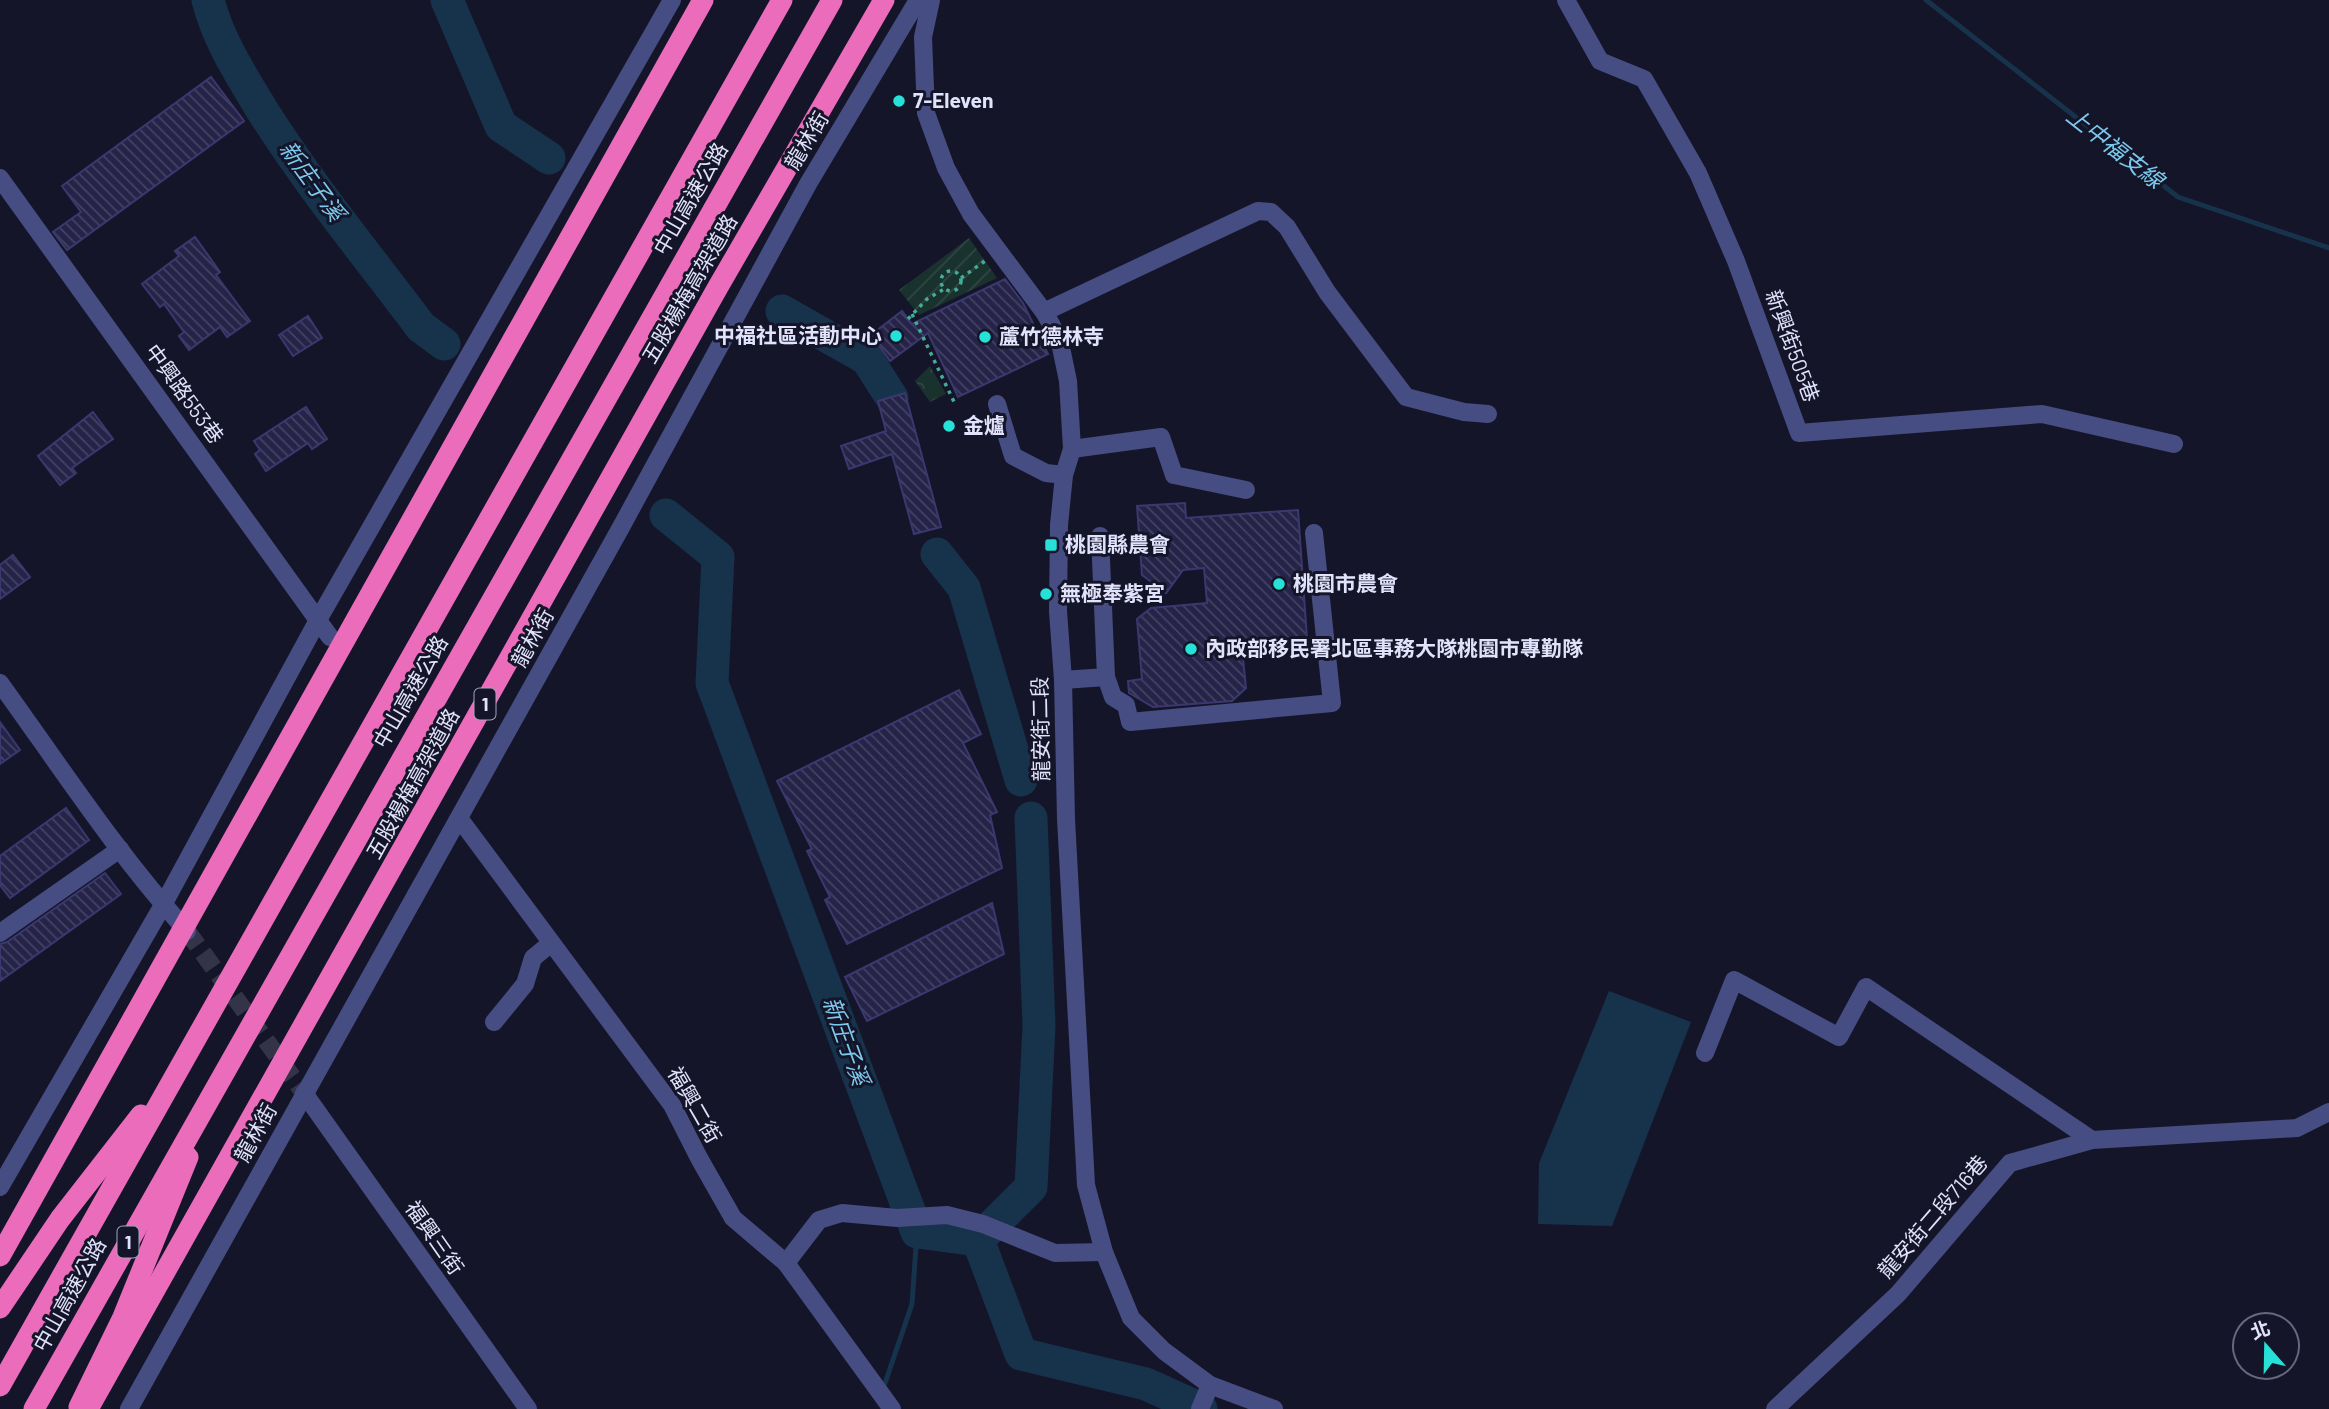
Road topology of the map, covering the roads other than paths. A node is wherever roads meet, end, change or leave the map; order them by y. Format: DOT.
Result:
graph roads {
  1 [pos="672,0"];
  2 [pos="703,0"];
  3 [pos="782,0"];
  4 [pos="832,0"];
  5 [pos="884,0"];
  6 [pos="918,0"];
  7 [pos="931,0"];
  8 [pos="1566,0"];
  9 [pos="0,178"];
  10 [pos="1044,312"];
  11 [pos="997,404"];
  12 [pos="1488,414"];
  13 [pos="2174,444"];
  14 [pos="1072,449"];
  15 [pos="1064,475"];
  16 [pos="1246,490"];
  17 [pos="1314,534"];
  18 [pos="1100,536"];
  19 [pos="318,620"];
  20 [pos="330,637"];
  21 [pos="1106,677"];
  22 [pos="1063,680"];
  23 [pos="0,683"];
  24 [pos="459,818"];
  25 [pos="120,849"];
  26 [pos="163,905"];
  27 [pos="187,931"];
  28 [pos="0,933"];
  29 [pos="551,944"];
  30 [pos="494,1022"];
  31 [pos="1705,1053"];
  32 [pos="185,1058"];
  33 [pos="222,1074"];
  34 [pos="304,1093"];
  35 [pos="2329,1112"];
  36 [pos="2092,1140"];
  37 [pos="0,1186"];
  38 [pos="1104,1252"];
  39 [pos="0,1256"];
  40 [pos="786,1263"];
  41 [pos="0,1308"];
  42 [pos="0,1386"];
  43 [pos="1205,1396"];
  44 [pos="891,1408"];
  45 [pos="34,1409"];
  46 [pos="78,1409"];
  47 [pos="88,1409"];
  48 [pos="129,1409"];
  49 [pos="528,1409"];
  50 [pos="1274,1409"];
  51 [pos="1775,1409"];
  1 -- 19 [label="street"];
  2 -- 39 [label="highway, bridge"];
  3 -- 32 [label="highway, 中山高速公路 / 1"];
  4 -- 33 [label="highway, 中山高速公路 / 1"];
  5 -- 47 [label="highway, 五股楊梅高架道路 / 1, bridge"];
  6 -- 24 [label="street, 龍林街"];
  7 -- 10 [label="street, 龍安街二段"];
  8 -- 13 [label="street, 新興街505巷"];
  9 -- 19 [label="street, 中興路553巷"];
  10 -- 12 [label="street"];
  10 -- 14 [label="street, 龍安街二段"];
  11 -- 15 [label="street"];
  14 -- 15 [label="street, 龍安街二段"];
  14 -- 16 [label="street"];
  15 -- 22 [label="street, 龍安街二段"];
  17 -- 21 [label="street"];
  18 -- 21 [label="street"];
  19 -- 20 [label="street, 中興路553巷"];
  19 -- 26 [label="street"];
  21 -- 22 [label="street"];
  22 -- 38 [label="street, 龍安街二段"];
  23 -- 25 [label="street"];
  24 -- 29 [label="street, 福興二街"];
  24 -- 34 [label="street, 龍林街"];
  25 -- 26 [label="street"];
  25 -- 28 [label="street"];
  26 -- 27 [label="street"];
  26 -- 37 [label="street"];
  29 -- 30 [label="street"];
  29 -- 40 [label="street, 福興二街"];
  31 -- 36 [label="street"];
  32 -- 41 [label="highway"];
  32 -- 42 [label="highway, 中山高速公路 / 1"];
  33 -- 45 [label="highway, 中山高速公路 / 1"];
  33 -- 46 [label="highway"];
  34 -- 48 [label="street, 龍林街"];
  34 -- 49 [label="street, 福興三街"];
  35 -- 36 [label="street, 龍安街二段716巷"];
  36 -- 51 [label="street, 龍安街二段716巷"];
  38 -- 40 [label="street"];
  38 -- 43 [label="street, 龍安街二段"];
  40 -- 44 [label="street, 福興二街"];
  43 -- 50 [label="street, 龍安街二段"];
}
